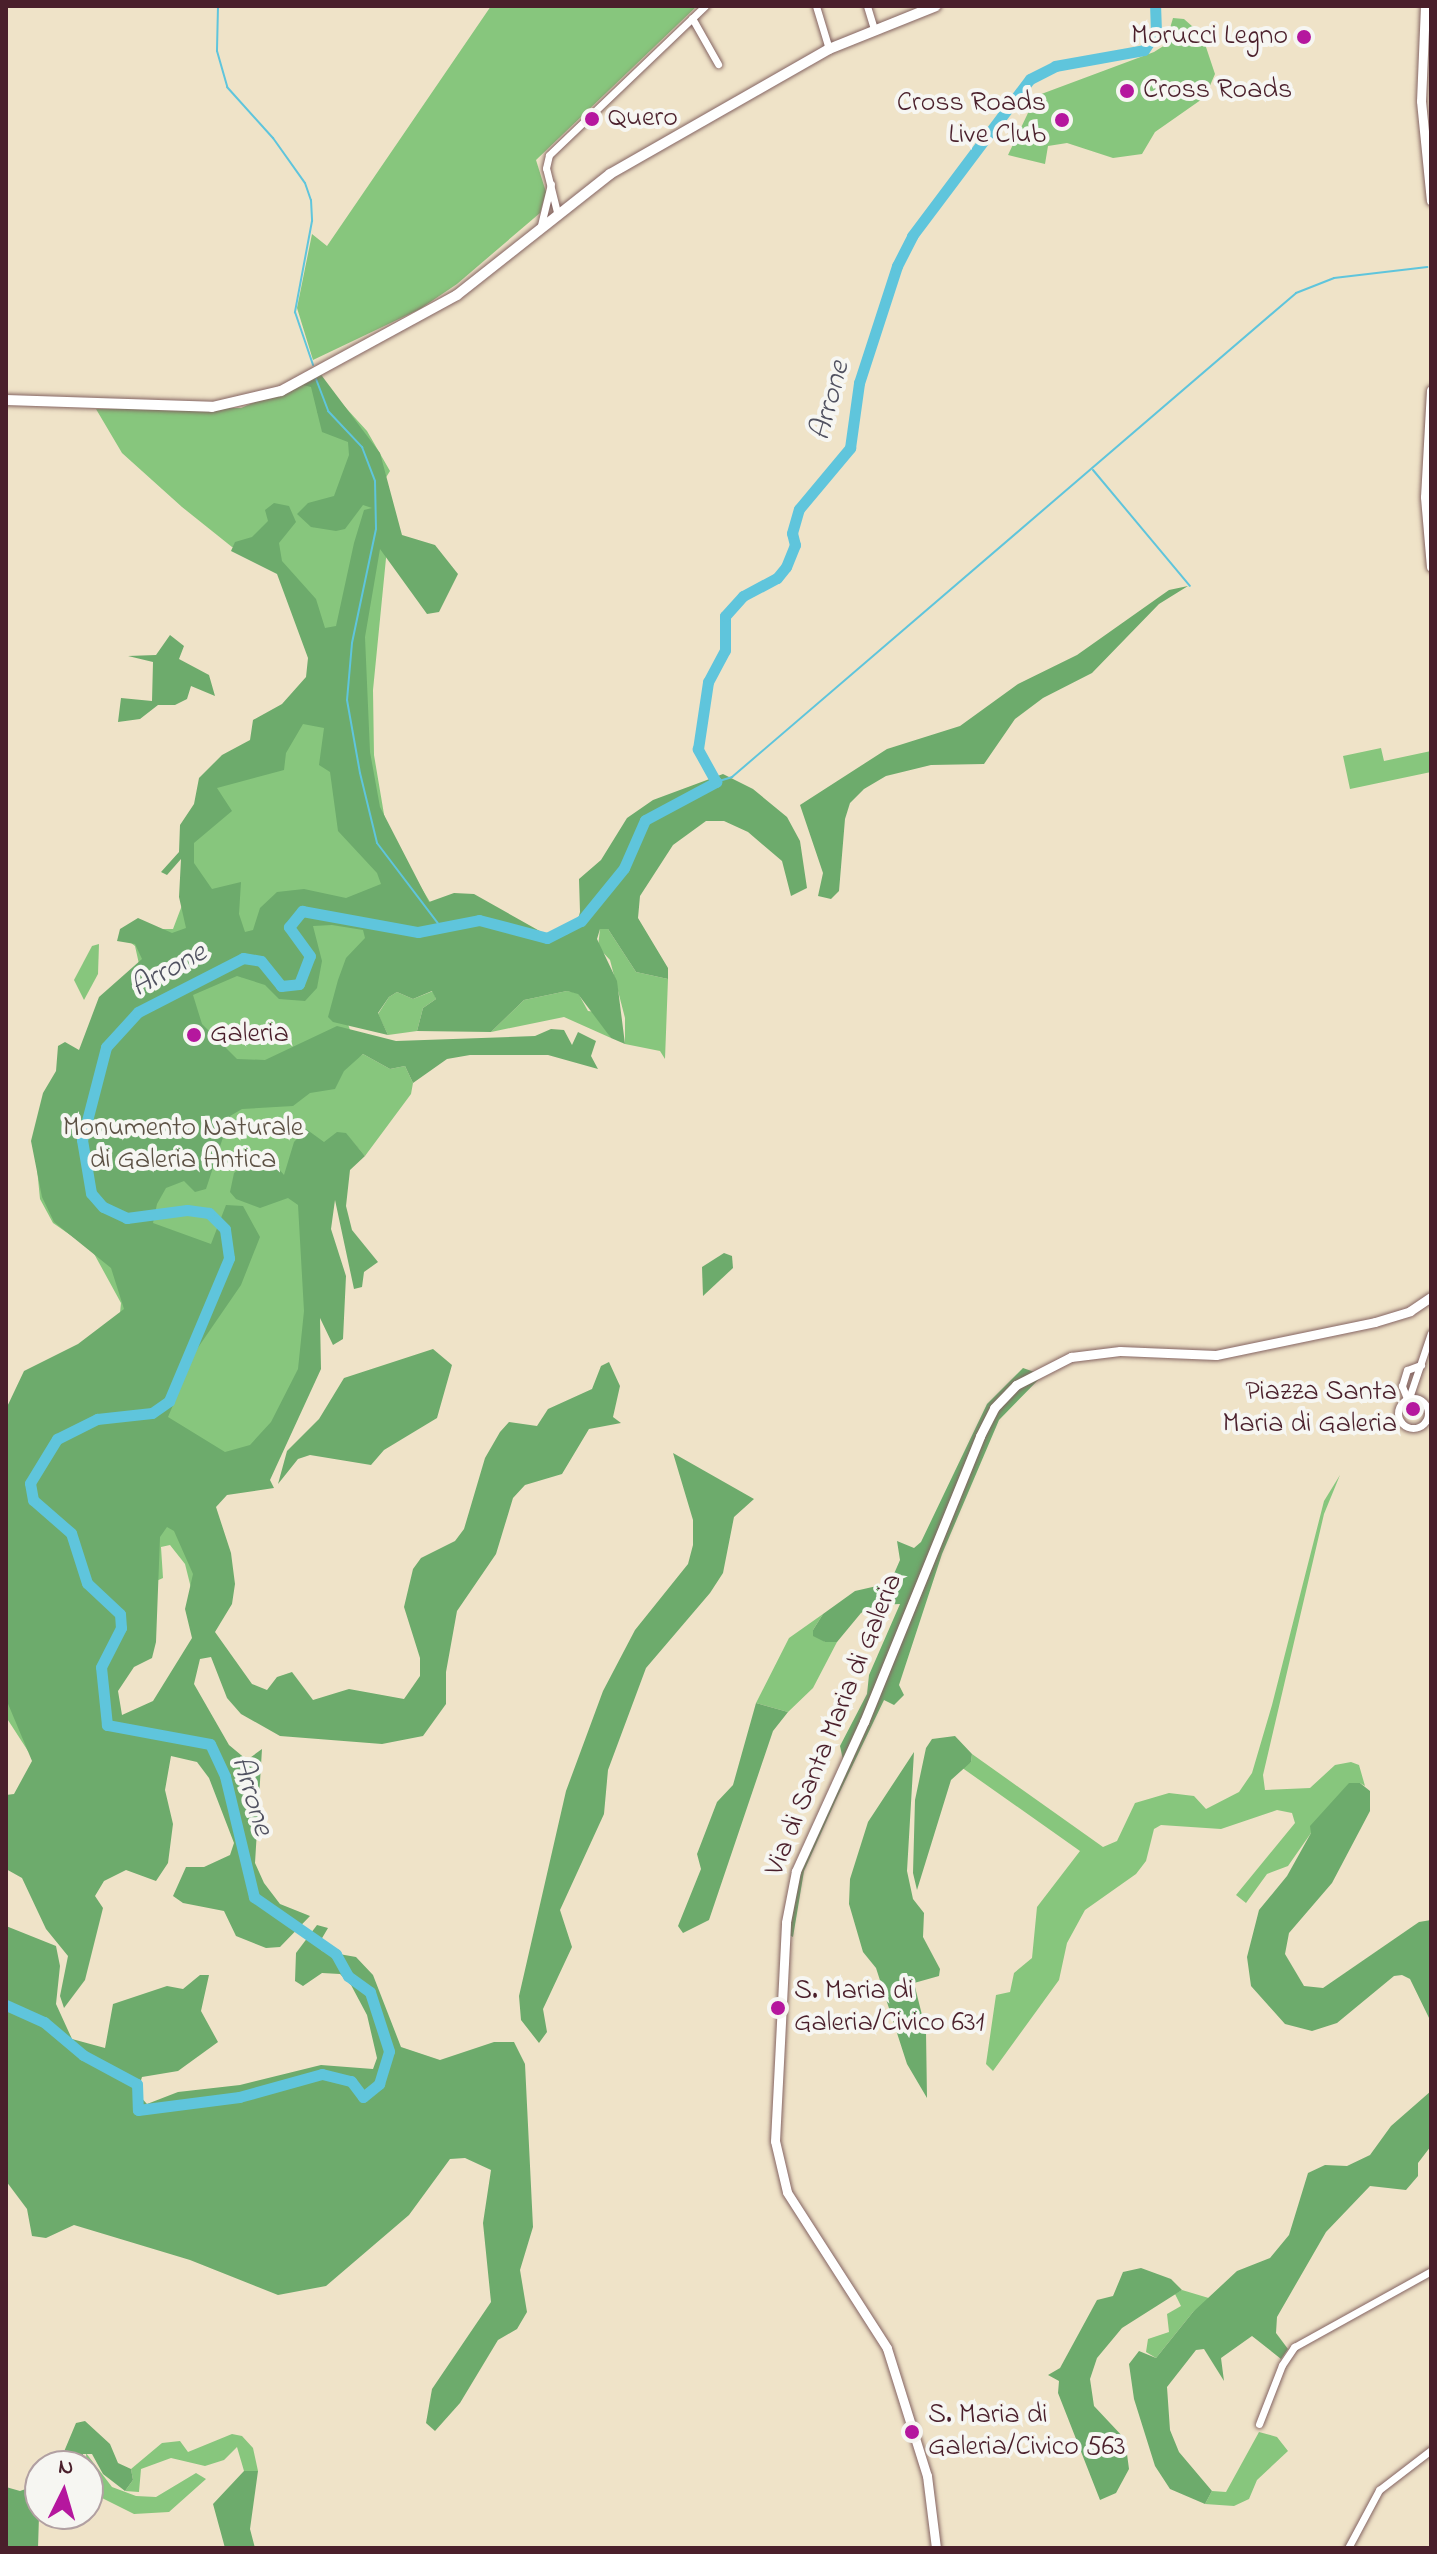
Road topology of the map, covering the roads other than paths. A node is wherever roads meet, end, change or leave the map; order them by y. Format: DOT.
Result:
graph roads {
  1 [pos="705,6"];
  2 [pos="816,6"];
  3 [pos="867,6"];
  4 [pos="936,6"];
  5 [pos="1425,6"];
  6 [pos="692,18"];
  7 [pos="874,29"];
  8 [pos="829,49"];
  9 [pos="718,64"];
  10 [pos="551,181"];
  11 [pos="572,199"];
  12 [pos="1431,201"];
  13 [pos="557,212"];
  14 [pos="541,225"];
  15 [pos="1431,390"];
  16 [pos="6,400"];
  17 [pos="1431,567"];
  18 [pos="1431,1297"];
  19 [pos="1431,1333"];
  20 [pos="1408,1396"];
  21 [pos="1431,2271"];
  22 [pos="1259,2424"];
  23 [pos="1431,2450"];
  24 [pos="936,2548"];
  25 [pos="1348,2548"];
  1 -- 6 [label="street"];
  2 -- 8 [label="street"];
  3 -- 7 [label="street"];
  4 -- 7 [label="main road"];
  5 -- 12 [label="street"];
  6 -- 9 [label="street"];
  6 -- 10 [label="street"];
  7 -- 8 [label="main road"];
  8 -- 11 [label="main road"];
  10 -- 11 [label="street"];
  10 -- 13 [label="street"];
  10 -- 14 [label="street"];
  11 -- 13 [label="main road"];
  13 -- 14 [label="main road"];
  14 -- 16 [label="main road"];
  15 -- 17 [label="street"];
  18 -- 24 [label="street, Via di Santa Maria di Galeria"];
  19 -- 20 [label="street"];
  20 -- 20 [label="street"];
  21 -- 22 [label="street"];
  23 -- 25 [label="street"];
}
